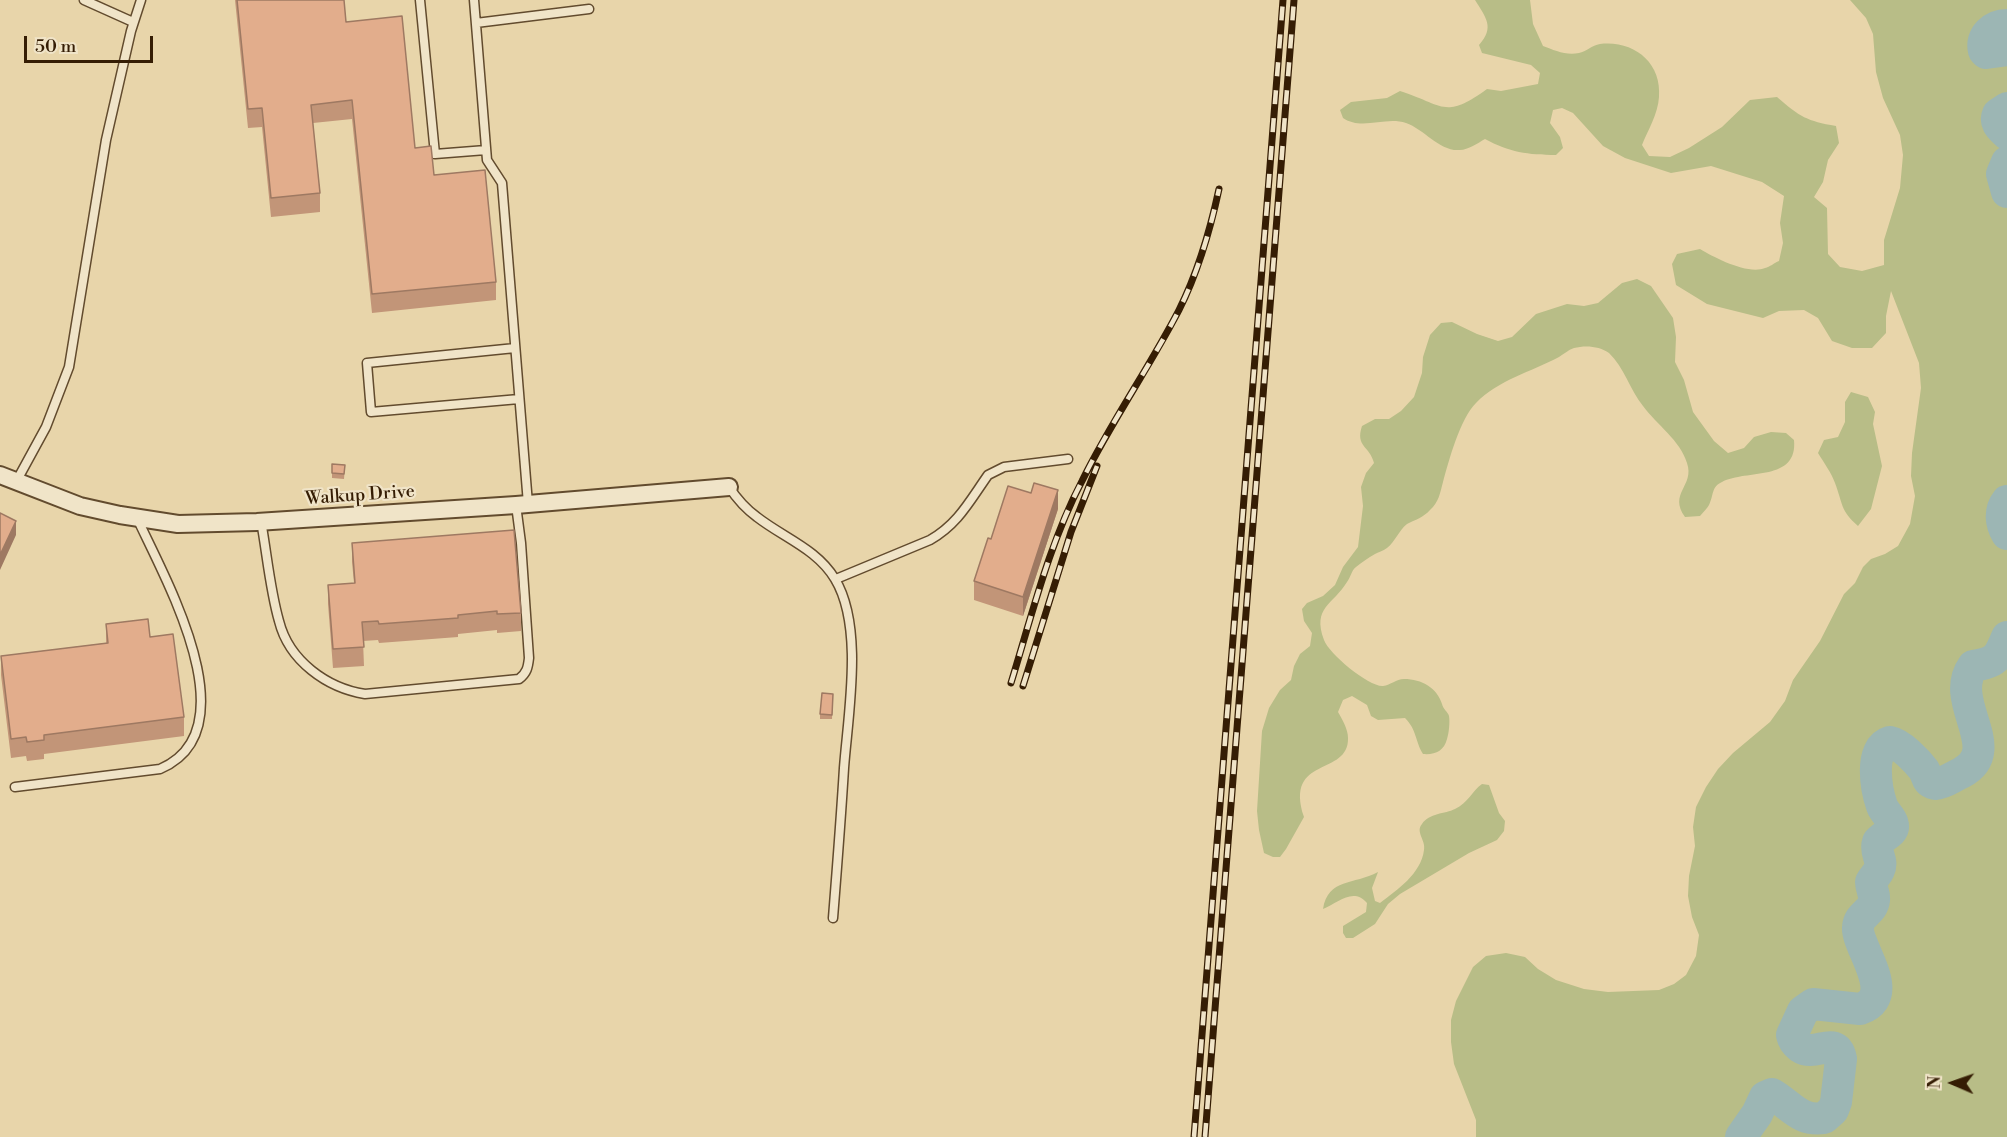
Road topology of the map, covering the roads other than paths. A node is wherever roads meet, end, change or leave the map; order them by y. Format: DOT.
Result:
graph roads {
  1 [pos="84,0"];
  2 [pos="141,0"];
  3 [pos="420,0"];
  4 [pos="474,0"];
  5 [pos="589,9"];
  6 [pos="133,22"];
  7 [pos="476,24"];
  8 [pos="486,150"];
  9 [pos="515,348"];
  10 [pos="519,399"];
  11 [pos="1068,459"];
  12 [pos="0,475"];
  13 [pos="16,482"];
  14 [pos="729,487"];
  15 [pos="522,505"];
  16 [pos="136,518"];
  17 [pos="261,521"];
  18 [pos="836,579"];
  19 [pos="15,787"];
  20 [pos="833,918"];
  1 -- 6 [label="lane"];
  2 -- 6 [label="lane"];
  3 -- 8 [label="lane"];
  4 -- 7 [label="lane"];
  5 -- 7 [label="lane"];
  6 -- 13 [label="lane"];
  7 -- 8 [label="lane"];
  8 -- 9 [label="lane"];
  9 -- 10 [label="lane"];
  9 -- 10 [label="lane"];
  10 -- 15 [label="lane"];
  11 -- 18 [label="lane"];
  12 -- 13 [label="street, Walkup Drive"];
  13 -- 16 [label="street, Walkup Drive"];
  14 -- 15 [label="street, Walkup Drive"];
  14 -- 18 [label="lane"];
  15 -- 17 [label="street, Walkup Drive"];
  15 -- 17 [label="lane"];
  16 -- 17 [label="street, Walkup Drive"];
  16 -- 19 [label="lane"];
  18 -- 20 [label="lane"];
}
